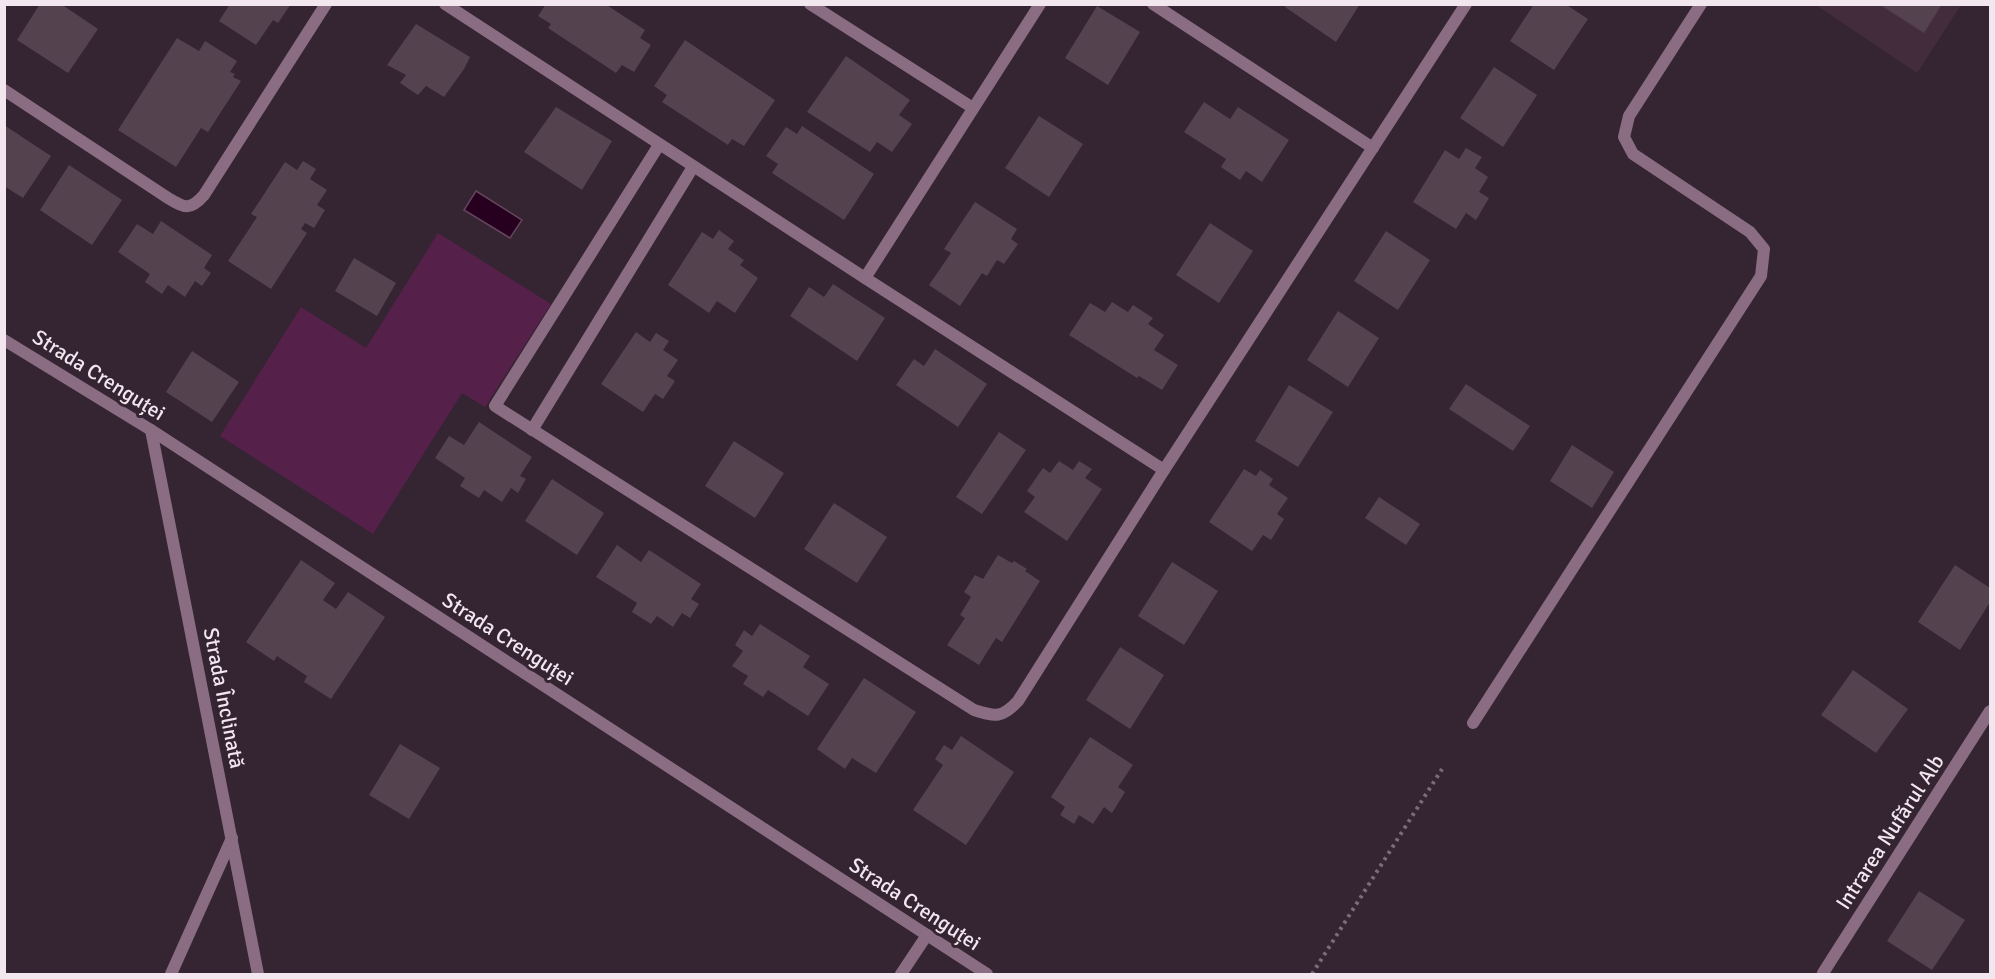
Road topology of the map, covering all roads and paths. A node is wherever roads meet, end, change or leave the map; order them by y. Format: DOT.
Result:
graph roads {
  1 [pos="326,4"];
  2 [pos="445,4"];
  3 [pos="810,4"];
  4 [pos="1040,4"];
  5 [pos="1153,4"];
  6 [pos="1466,4"];
  7 [pos="1701,4"];
  8 [pos="4,90"];
  9 [pos="973,108"];
  10 [pos="659,145"];
  11 [pos="1373,148"];
  12 [pos="693,167"];
  13 [pos="865,278"];
  14 [pos="4,340"];
  15 [pos="151,430"];
  16 [pos="532,430"];
  17 [pos="1164,470"];
  18 [pos="1990,711"];
  19 [pos="1473,723"];
  20 [pos="1442,769"];
  21 [pos="232,838"];
  22 [pos="927,935"];
  23 [pos="1823,973"];
  24 [pos="171,975"];
  25 [pos="258,975"];
  26 [pos="901,975"];
  27 [pos="987,975"];
  28 [pos="1312,975"];
  1 -- 8 [label="street"];
  2 -- 10 [label="street"];
  3 -- 9 [label="street"];
  4 -- 9 [label="street"];
  5 -- 11 [label="street"];
  6 -- 11 [label="street"];
  7 -- 19 [label="street"];
  9 -- 13 [label="street"];
  10 -- 12 [label="street"];
  10 -- 16 [label="street"];
  11 -- 17 [label="street"];
  12 -- 13 [label="street"];
  12 -- 16 [label="street"];
  13 -- 17 [label="street"];
  14 -- 15 [label="street, Strada Crenguței"];
  15 -- 21 [label="street, Strada Înclinată"];
  15 -- 22 [label="street, Strada Crenguței"];
  16 -- 17 [label="street"];
  18 -- 23 [label="street, Intrarea Nufărul Alb"];
  20 -- 28 [label="path"];
  21 -- 24 [label="street"];
  21 -- 25 [label="street, Strada Înclinată"];
  22 -- 26 [label="street"];
  22 -- 27 [label="street, Strada Crenguței"];
}
